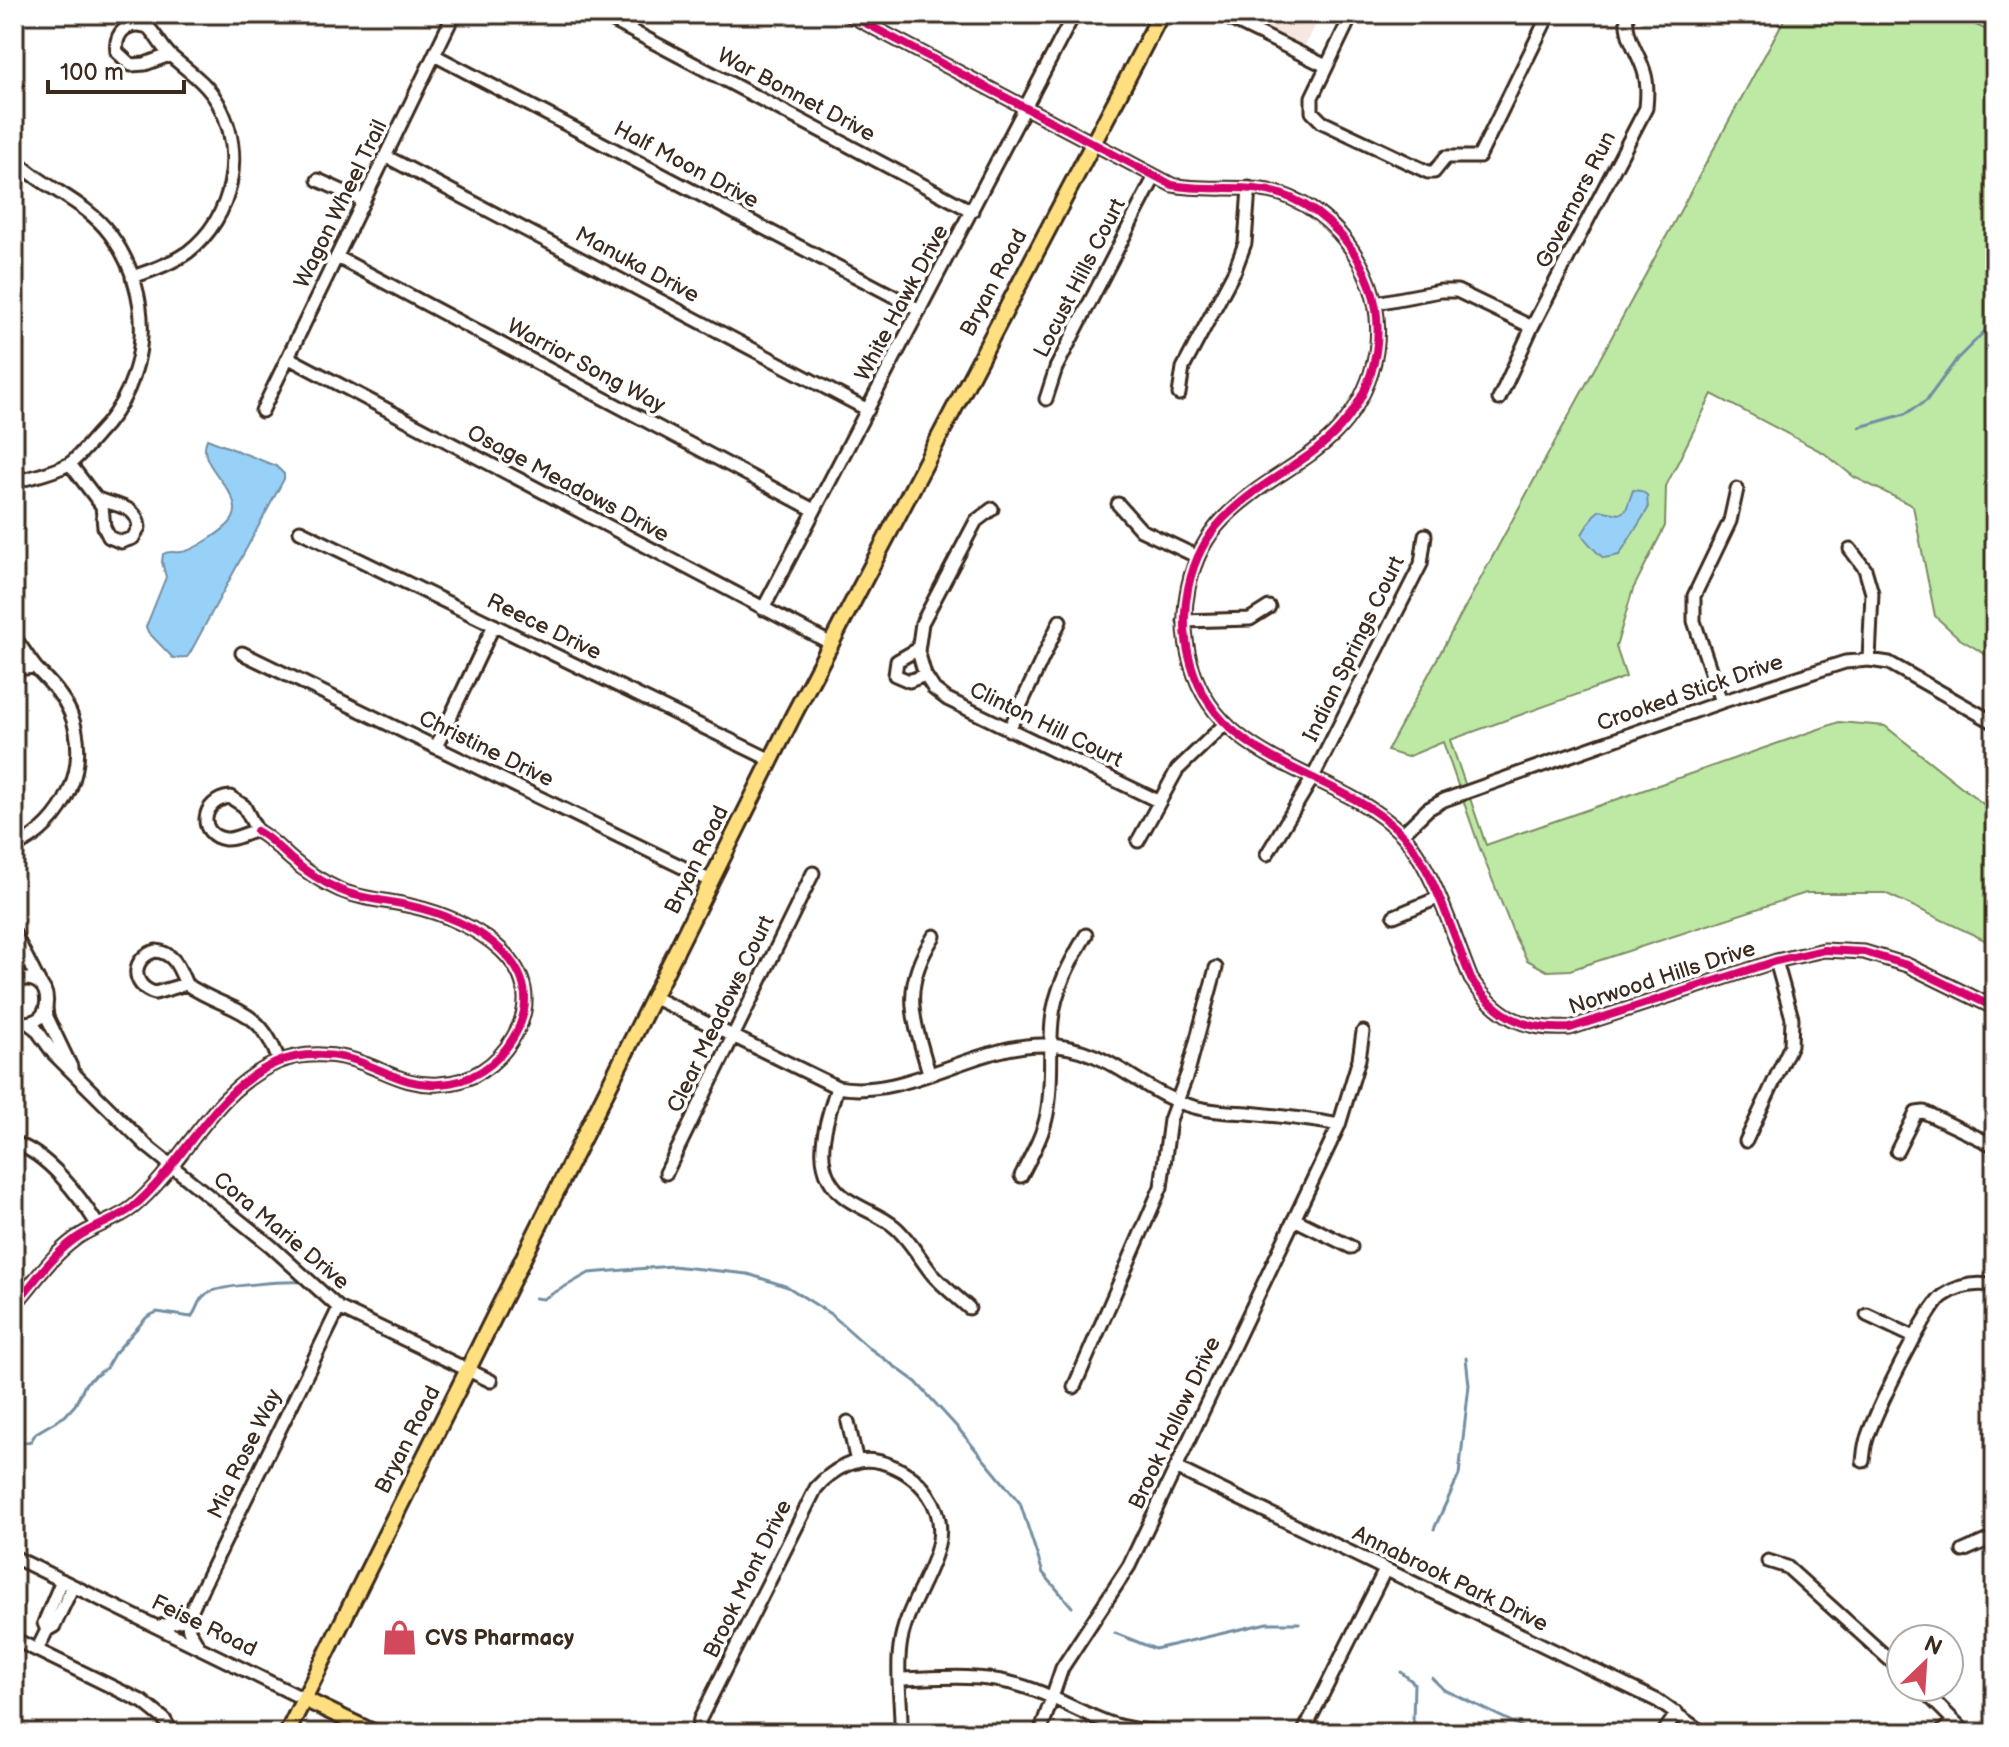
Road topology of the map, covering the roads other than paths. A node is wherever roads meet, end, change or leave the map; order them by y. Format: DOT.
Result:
graph roads {
  1 [pos="454,14"];
  2 [pos="600,14"];
  3 [pos="848,14"];
  4 [pos="1074,14"];
  5 [pos="1161,14"];
  6 [pos="1220,14"];
  7 [pos="1352,14"];
  8 [pos="1549,14"];
  9 [pos="1565,14"];
  10 [pos="1582,14"];
  11 [pos="1627,14"];
  12 [pos="169,55"];
  13 [pos="434,55"];
  14 [pos="1326,66"];
  15 [pos="1026,108"];
  16 [pos="1093,143"];
  17 [pos="387,157"];
  18 [pos="14,158"];
  19 [pos="1155,176"];
  20 [pos="318,180"];
  21 [pos="1249,188"];
  22 [pos="364,201"];
  23 [pos="972,211"];
  24 [pos="339,258"];
  25 [pos="132,277"];
  26 [pos="1376,303"];
  27 [pos="920,310"];
  28 [pos="1532,327"];
  29 [pos="289,358"];
  30 [pos="1179,394"];
  31 [pos="1046,399"];
  32 [pos="1499,399"];
  33 [pos="868,410"];
  34 [pos="262,411"];
  35 [pos="70,464"];
  36 [pos="14,481"];
  37 [pos="1737,489"];
  38 [pos="98,499"];
  39 [pos="1118,504"];
  40 [pos="992,509"];
  41 [pos="814,510"];
  42 [pos="300,531"];
  43 [pos="1425,535"];
  44 [pos="1850,549"];
  45 [pos="1198,557"];
  46 [pos="1269,607"];
  47 [pos="763,609"];
  48 [pos="1060,621"];
  49 [pos="1184,621"];
  50 [pos="494,625"];
  51 [pos="14,637"];
  52 [pos="830,643"];
  53 [pos="918,649"];
  54 [pos="242,653"];
  55 [pos="1869,660"];
  56 [pos="35,667"];
  57 [pos="14,669"];
  58 [pos="925,675"];
  59 [pos="1721,702"];
  60 [pos="1995,723"];
  61 [pos="1224,725"];
  62 [pos="1009,730"];
  63 [pos="436,747"];
  64 [pos="771,760"];
  65 [pos="1312,779"];
  66 [pos="1158,801"];
  67 [pos="257,831"];
  68 [pos="1402,834"];
  69 [pos="1138,841"];
  70 [pos="14,847"];
  71 [pos="1267,854"];
  72 [pos="813,873"];
  73 [pos="711,881"];
  74 [pos="1438,898"];
  75 [pos="1394,916"];
  76 [pos="14,933"];
  77 [pos="1086,935"];
  78 [pos="934,936"];
  79 [pos="1776,961"];
  80 [pos="1216,968"];
  81 [pos="14,982"];
  82 [pos="186,984"];
  83 [pos="41,985"];
  84 [pos="653,997"];
  85 [pos="46,1007"];
  86 [pos="1995,1008"];
  87 [pos="14,1020"];
  88 [pos="28,1023"];
  89 [pos="1363,1032"];
  90 [pos="733,1036"];
  91 [pos="1051,1045"];
  92 [pos="279,1061"];
  93 [pos="73,1071"];
  94 [pos="929,1073"];
  95 [pos="837,1087"];
  96 [pos="1177,1101"];
  97 [pos="1339,1125"];
  98 [pos="1746,1141"];
  99 [pos="14,1143"];
  100 [pos="1995,1146"];
  101 [pos="1897,1151"];
  102 [pos="172,1166"];
  103 [pos="666,1173"];
  104 [pos="1021,1176"];
  105 [pos="1294,1219"];
  106 [pos="97,1224"];
  107 [pos="1351,1247"];
  108 [pos="1995,1286"];
  109 [pos="14,1305"];
  110 [pos="339,1308"];
  111 [pos="969,1308"];
  112 [pos="1867,1315"];
  113 [pos="1914,1337"];
  114 [pos="467,1370"];
  115 [pos="491,1381"];
  116 [pos="1074,1387"];
  117 [pos="848,1422"];
  118 [pos="1863,1461"];
  119 [pos="857,1462"];
  120 [pos="1176,1468"];
  121 [pos="1995,1479"];
  122 [pos="1995,1513"];
  123 [pos="1995,1537"];
  124 [pos="1963,1551"];
  125 [pos="14,1557"];
  126 [pos="1768,1561"];
  127 [pos="1385,1570"];
  128 [pos="62,1580"];
  129 [pos="73,1586"];
  130 [pos="187,1619"];
  131 [pos="157,1627"];
  132 [pos="47,1630"];
  133 [pos="14,1639"];
  134 [pos="199,1647"];
  135 [pos="37,1650"];
  136 [pos="1885,1656"];
  137 [pos="899,1679"];
  138 [pos="1051,1697"];
  139 [pos="304,1699"];
  140 [pos="1936,1703"];
  141 [pos="1677,1713"];
  142 [pos="1954,1721"];
  143 [pos="1164,1732"];
  144 [pos="172,1733"];
  145 [pos="287,1733"];
  146 [pos="375,1733"];
  147 [pos="697,1733"];
  148 [pos="901,1733"];
  149 [pos="1040,1733"];
  150 [pos="1303,1733"];
  151 [pos="1663,1733"];
  152 [pos="1703,1733"];
  153 [pos="1940,1733"];
  154 [pos="1966,1733"];
  1 -- 13 [label="street, Wagon Wheel Trail"];
  2 -- 23 [label="street, War Bonnet Drive"];
  3 -- 15 [label="street, Norwood Hills Drive"];
  4 -- 15 [label="street, White Hawk Drive"];
  5 -- 16 [label="main road, Bryan Road"];
  6 -- 14 [label="street"];
  7 -- 14 [label="street"];
  8 -- 14 [label="street"];
  9 -- 10 [label="street"];
  11 -- 28 [label="street, Governors Run"];
  12 -- 12 [label="street"];
  12 -- 25 [label="street"];
  13 -- 17 [label="street, Wagon Wheel Trail"];
  13 -- 27 [label="street, Half Moon Drive"];
  15 -- 16 [label="street, Norwood Hills Drive"];
  15 -- 23 [label="street, White Hawk Drive"];
  16 -- 19 [label="street, Norwood Hills Drive"];
  16 -- 52 [label="main road, Bryan Road"];
  17 -- 22 [label="street, Wagon Wheel Trail"];
  17 -- 33 [label="street, Manuka Drive"];
  18 -- 25 [label="street"];
  19 -- 21 [label="street, Norwood Hills Drive"];
  19 -- 31 [label="street, Locust Hills Court"];
  20 -- 22 [label="street"];
  21 -- 26 [label="street, Norwood Hills Drive"];
  21 -- 30 [label="street"];
  22 -- 24 [label="street, Wagon Wheel Trail"];
  23 -- 27 [label="street, White Hawk Drive"];
  24 -- 29 [label="street, Wagon Wheel Trail"];
  24 -- 41 [label="street, Warrior Song Way"];
  25 -- 35 [label="street"];
  26 -- 28 [label="street"];
  26 -- 45 [label="street, Norwood Hills Drive"];
  27 -- 33 [label="street, White Hawk Drive"];
  28 -- 32 [label="street, Governors Run"];
  29 -- 34 [label="street, Wagon Wheel Trail"];
  29 -- 47 [label="street, Osage Meadows Drive"];
  33 -- 41 [label="street, White Hawk Drive"];
  35 -- 36 [label="street"];
  35 -- 38 [label="street"];
  37 -- 59 [label="street"];
  39 -- 45 [label="street"];
  40 -- 53 [label="street, Clinton Hill Court"];
  41 -- 47 [label="street, White Hawk Drive"];
  42 -- 50 [label="street, Reece Drive"];
  43 -- 65 [label="street, Indian Springs Court"];
  44 -- 55 [label="street"];
  45 -- 49 [label="street, Norwood Hills Drive"];
  46 -- 49 [label="street"];
  47 -- 52 [label="street, Osage Meadows Drive"];
  48 -- 62 [label="street"];
  49 -- 61 [label="street, Norwood Hills Drive"];
  50 -- 63 [label="street"];
  50 -- 64 [label="street, Reece Drive"];
  51 -- 56 [label="street"];
  52 -- 64 [label="main road, Bryan Road"];
  53 -- 58 [label="street, Clinton Hill Court"];
  53 -- 58 [label="street, Clinton Hill Court"];
  54 -- 63 [label="street, Christine Drive"];
  55 -- 59 [label="street, Crooked Stick Drive"];
  55 -- 60 [label="street, Crooked Stick Drive"];
  56 -- 57 [label="street"];
  56 -- 70 [label="street"];
  58 -- 62 [label="street, Clinton Hill Court"];
  59 -- 68 [label="street, Crooked Stick Drive"];
  61 -- 65 [label="street, Norwood Hills Drive"];
  61 -- 66 [label="street"];
  62 -- 66 [label="street, Clinton Hill Court"];
  63 -- 73 [label="street, Christine Drive"];
  64 -- 73 [label="main road, Bryan Road"];
  65 -- 68 [label="street, Norwood Hills Drive"];
  65 -- 71 [label="street, Indian Springs Court"];
  66 -- 69 [label="street"];
  67 -- 67 [label="street"];
  67 -- 92 [label="street"];
  68 -- 74 [label="street, Norwood Hills Drive"];
  72 -- 90 [label="street, Clear Meadows Court"];
  73 -- 84 [label="main road, Bryan Road"];
  74 -- 75 [label="street"];
  74 -- 79 [label="street, Norwood Hills Drive"];
  76 -- 83 [label="street, Cora Marie Drive"];
  77 -- 91 [label="street"];
  78 -- 94 [label="street"];
  79 -- 86 [label="street, Norwood Hills Drive"];
  79 -- 98 [label="street"];
  80 -- 96 [label="street"];
  81 -- 83 [label="street"];
  82 -- 82 [label="street"];
  82 -- 92 [label="street"];
  83 -- 85 [label="street, Cora Marie Drive"];
  84 -- 90 [label="street"];
  84 -- 114 [label="main road, Bryan Road"];
  85 -- 88 [label="street"];
  85 -- 93 [label="street, Cora Marie Drive"];
  87 -- 88 [label="street"];
  88 -- 93 [label="street, Cora Marie Drive"];
  89 -- 97 [label="street, Brook Hollow Drive"];
  90 -- 95 [label="street"];
  90 -- 103 [label="street, Clear Meadows Court"];
  91 -- 94 [label="street"];
  91 -- 96 [label="street"];
  91 -- 104 [label="street"];
  92 -- 102 [label="street"];
  93 -- 102 [label="street, Cora Marie Drive"];
  94 -- 95 [label="street"];
  95 -- 111 [label="street"];
  96 -- 97 [label="street"];
  96 -- 116 [label="street"];
  97 -- 105 [label="street, Brook Hollow Drive"];
  99 -- 106 [label="street"];
  100 -- 101 [label="street"];
  102 -- 106 [label="street"];
  102 -- 110 [label="street, Cora Marie Drive"];
  105 -- 107 [label="street"];
  105 -- 120 [label="street, Brook Hollow Drive"];
  106 -- 109 [label="street"];
  108 -- 113 [label="street"];
  110 -- 114 [label="street, Cora Marie Drive"];
  110 -- 130 [label="street, Mia Rose Way"];
  112 -- 113 [label="street"];
  113 -- 118 [label="street"];
  114 -- 115 [label="street, Cora Marie Drive"];
  114 -- 139 [label="main road, Bryan Road"];
  117 -- 119 [label="street"];
  119 -- 137 [label="street"];
  119 -- 147 [label="street, Brook Mont Drive"];
  120 -- 127 [label="street, Annabrook Park Drive"];
  120 -- 138 [label="street, Brook Hollow Drive"];
  121 -- 122 [label="street"];
  123 -- 124 [label="street"];
  125 -- 128 [label="street, Feise Road"];
  126 -- 136 [label="street"];
  127 -- 141 [label="street, Annabrook Park Drive"];
  127 -- 150 [label="street"];
  128 -- 129 [label="street, Feise Road"];
  128 -- 132 [label="street"];
  129 -- 131 [label="street, Feise Road"];
  129 -- 132 [label="street"];
  130 -- 131 [label="street"];
  130 -- 134 [label="street"];
  131 -- 134 [label="street, Feise Road"];
  132 -- 135 [label="street"];
  133 -- 135 [label="street"];
  134 -- 139 [label="street, Feise Road"];
  135 -- 144 [label="street"];
  137 -- 138 [label="street"];
  137 -- 148 [label="street"];
  138 -- 143 [label="street"];
  138 -- 149 [label="street, Brook Hollow Drive"];
  139 -- 145 [label="main road, Bryan Road"];
  139 -- 146 [label="main road, Feise Road"];
  140 -- 142 [label="street"];
  141 -- 151 [label="street"];
  141 -- 152 [label="street, Annabrook Park Drive"];
  142 -- 153 [label="street"];
  142 -- 154 [label="street"];
}
